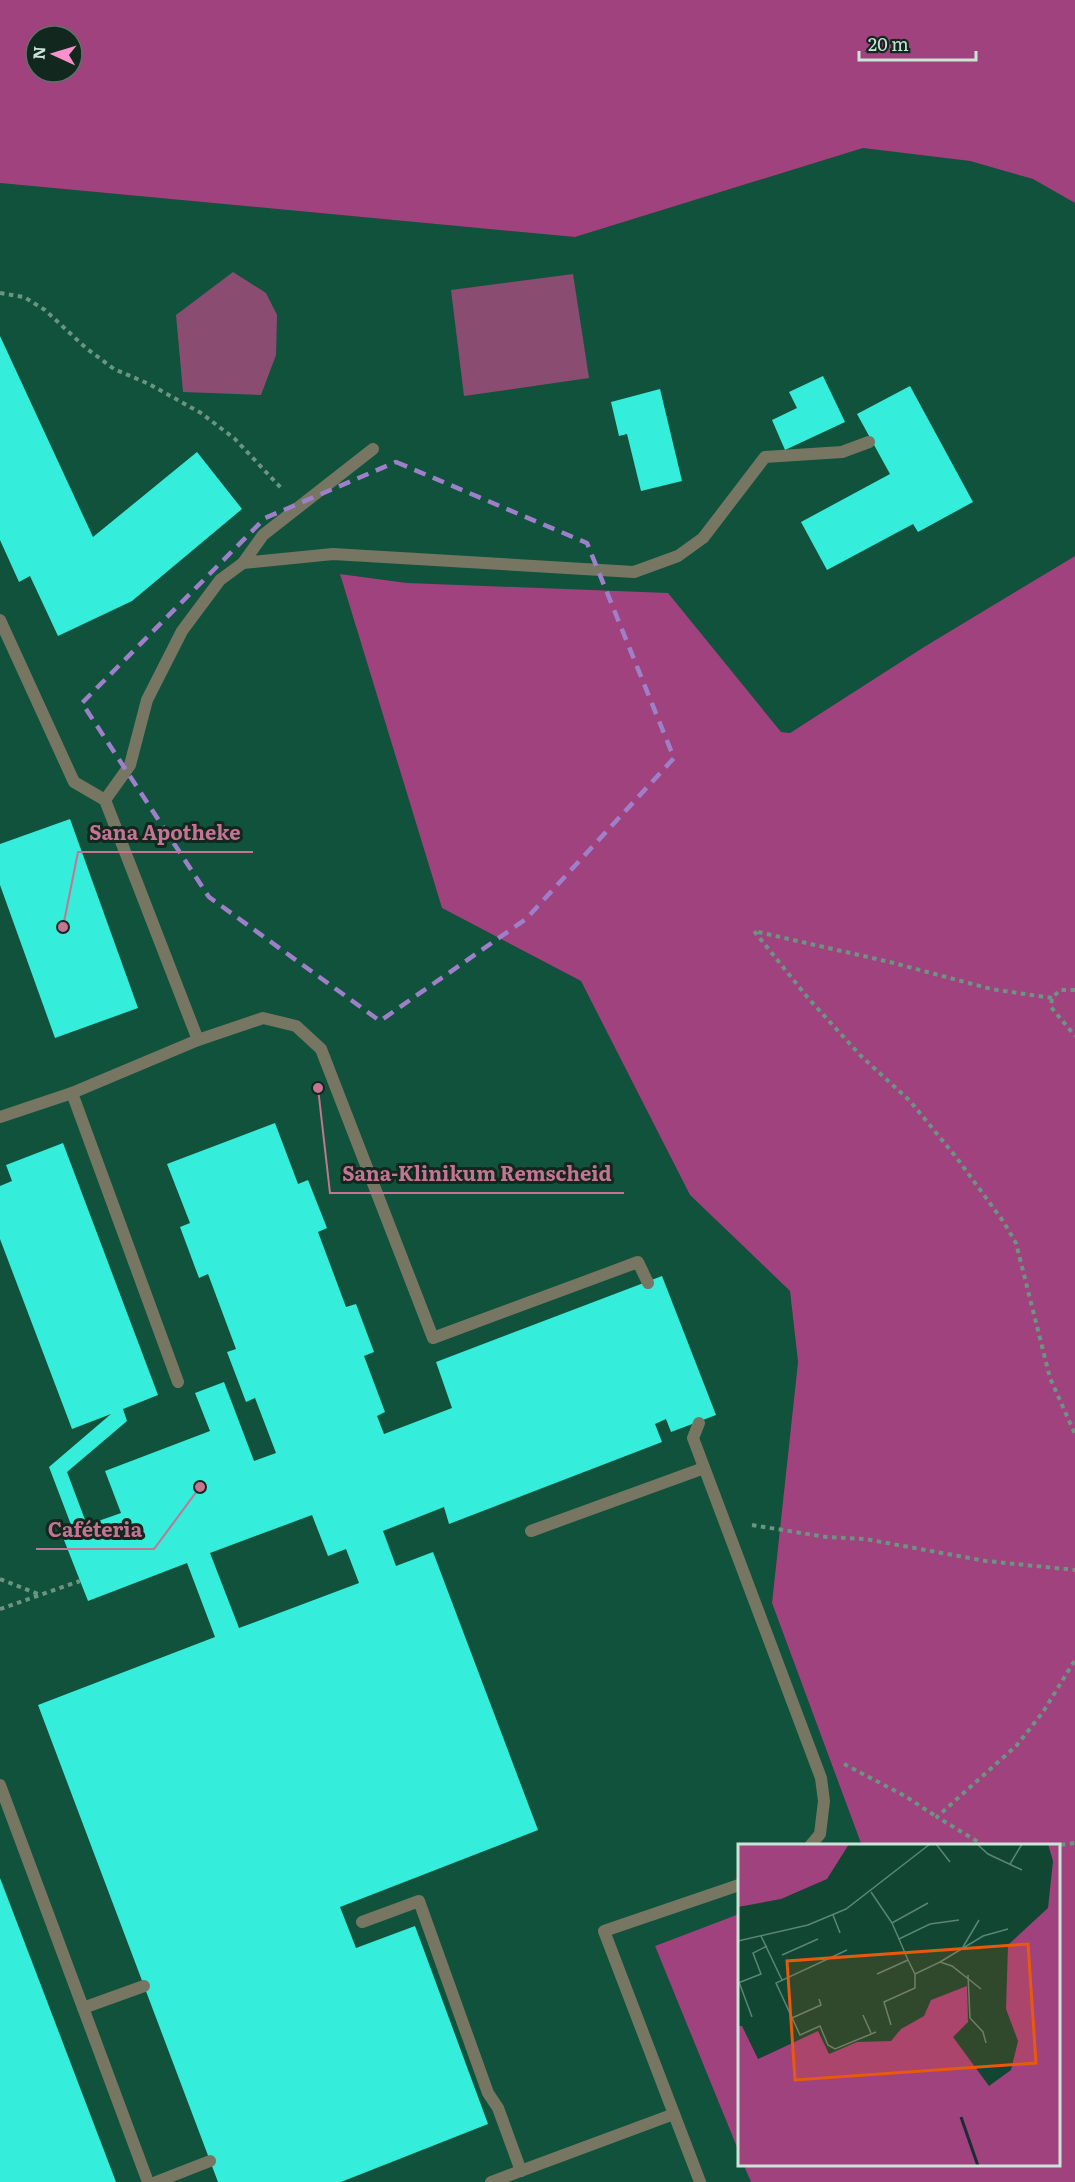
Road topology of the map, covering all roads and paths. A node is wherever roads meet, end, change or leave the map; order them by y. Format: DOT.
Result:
graph roads {
  1 [pos="0,293"];
  2 [pos="869,442"];
  3 [pos="373,449"];
  4 [pos="298,508"];
  5 [pos="243,563"];
  6 [pos="0,620"];
  7 [pos="105,800"];
  8 [pos="1075,990"];
  9 [pos="1052,998"];
  10 [pos="1075,1036"];
  11 [pos="198,1040"];
  12 [pos="72,1093"];
  13 [pos="0,1117"];
  14 [pos="648,1283"];
  15 [pos="178,1382"];
  16 [pos="699,1423"];
  17 [pos="1075,1434"];
  18 [pos="704,1468"];
  19 [pos="725,1523"];
  20 [pos="531,1532"];
  21 [pos="1075,1570"];
  22 [pos="0,1579"];
  23 [pos="80,1581"];
  24 [pos="39,1594"];
  25 [pos="0,1609"];
  26 [pos="1075,1660"];
  27 [pos="811,1752"];
  28 [pos="0,1785"];
  29 [pos="937,1817"];
  30 [pos="1075,1843"];
  31 [pos="812,1844"];
  32 [pos="982,1844"];
  33 [pos="1060,1845"];
  34 [pos="738,1885"];
  35 [pos="362,1922"];
  36 [pos="144,1986"];
  37 [pos="83,2008"];
  38 [pos="674,2114"];
  39 [pos="210,2161"];
  40 [pos="521,2171"];
  41 [pos="148,2182"];
  42 [pos="156,2182"];
  43 [pos="491,2182"];
  44 [pos="700,2182"];
  1 -- 4 [label="path"];
  2 -- 5 [label="lane"];
  3 -- 4 [label="lane"];
  4 -- 5 [label="lane"];
  5 -- 7 [label="lane"];
  6 -- 7 [label="lane"];
  7 -- 11 [label="lane"];
  8 -- 9 [label="path"];
  9 -- 10 [label="path"];
  9 -- 17 [label="path"];
  11 -- 12 [label="lane"];
  11 -- 14 [label="lane"];
  12 -- 13 [label="lane"];
  12 -- 15 [label="lane"];
  16 -- 18 [label="lane"];
  18 -- 19 [label="lane"];
  18 -- 20 [label="lane"];
  19 -- 21 [label="path"];
  19 -- 27 [label="lane"];
  22 -- 24 [label="path"];
  23 -- 24 [label="path"];
  24 -- 25 [label="path"];
  26 -- 29 [label="path"];
  27 -- 29 [label="path"];
  27 -- 31 [label="lane"];
  28 -- 37 [label="lane"];
  29 -- 32 [label="path"];
  30 -- 33 [label="path"];
  34 -- 38 [label="lane"];
  35 -- 40 [label="lane"];
  36 -- 37 [label="lane"];
  37 -- 41 [label="lane"];
  38 -- 40 [label="lane"];
  38 -- 44 [label="lane"];
  39 -- 42 [label="lane"];
  40 -- 43 [label="lane"];
}
